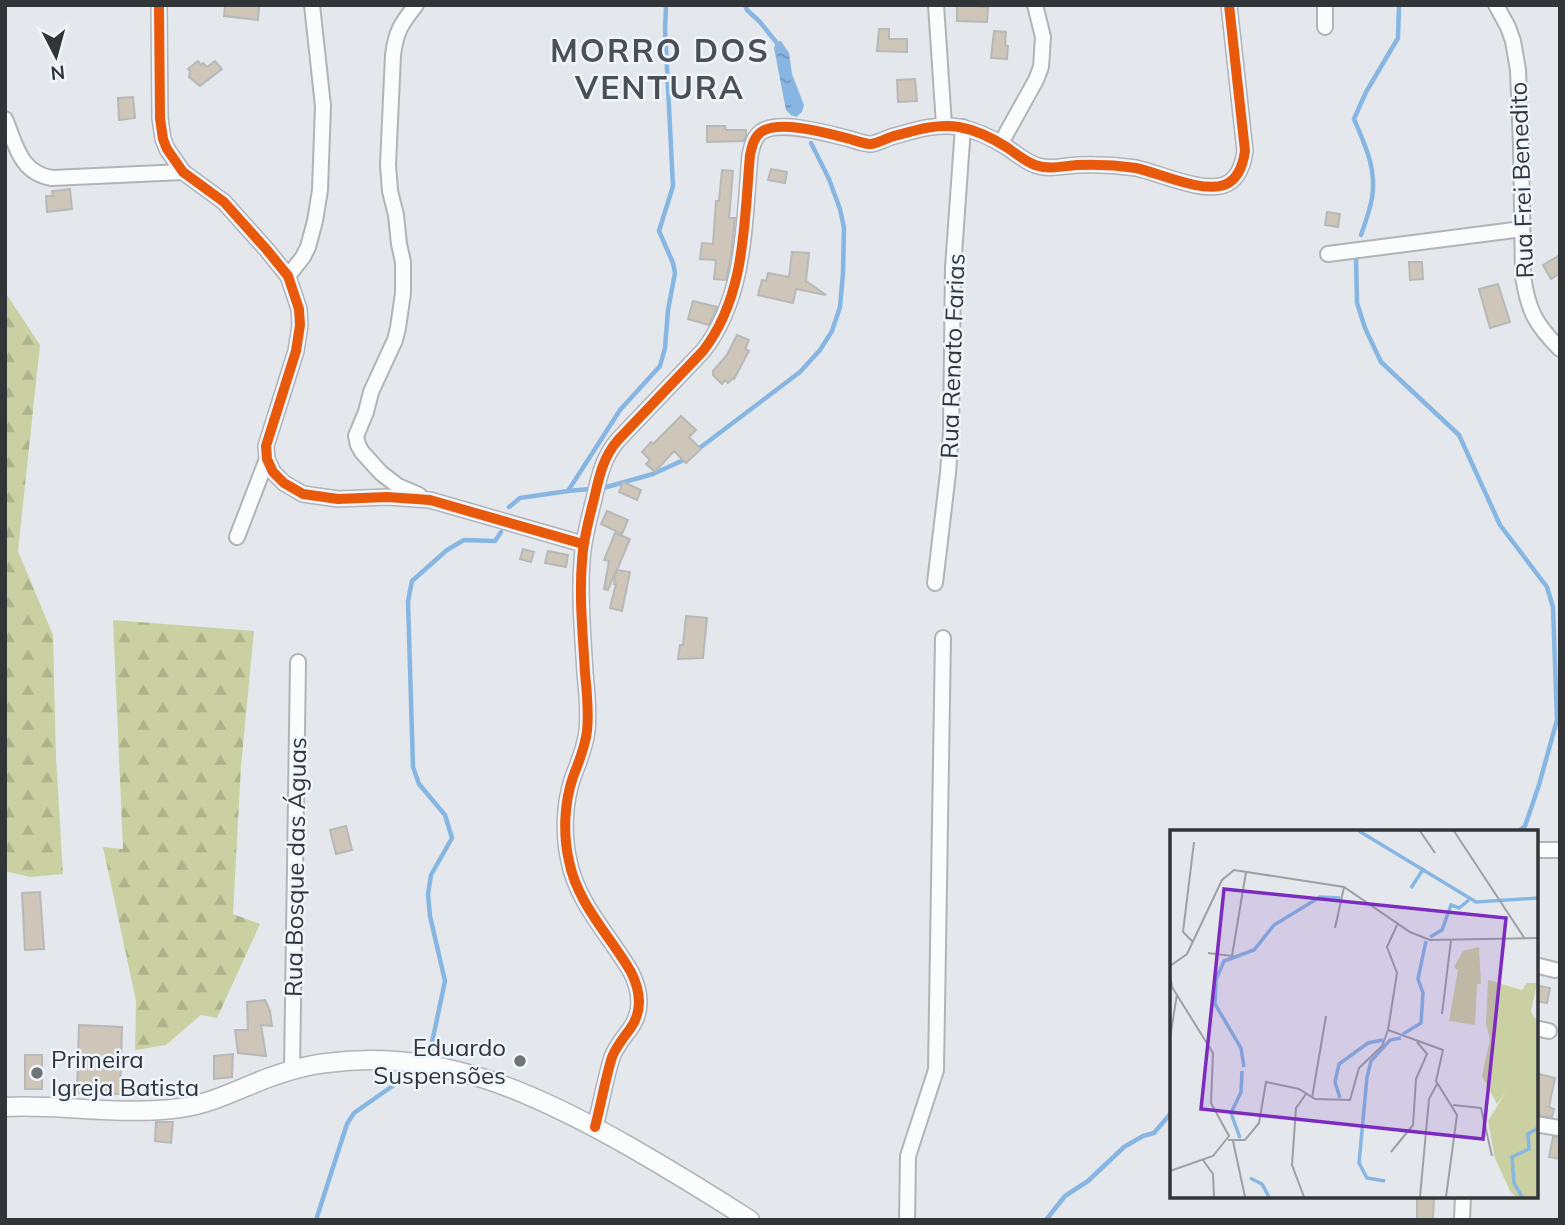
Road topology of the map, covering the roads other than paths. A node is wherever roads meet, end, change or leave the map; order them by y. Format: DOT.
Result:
graph roads {
  1 [pos="159,5"];
  2 [pos="312,5"];
  3 [pos="416,5"];
  4 [pos="936,5"];
  5 [pos="1035,5"];
  6 [pos="1043,5"];
  7 [pos="1228,5"];
  8 [pos="1325,5"];
  9 [pos="1496,5"];
  10 [pos="1325,27"];
  11 [pos="1044,43"];
  12 [pos="5,119"];
  13 [pos="944,125"];
  14 [pos="963,127"];
  15 [pos="1000,143"];
  16 [pos="183,172"];
  17 [pos="1522,229"];
  18 [pos="1328,254"];
  19 [pos="288,276"];
  20 [pos="1560,349"];
  21 [pos="267,459"];
  22 [pos="430,500"];
  23 [pos="237,537"];
  24 [pos="583,544"];
  25 [pos="935,583"];
  26 [pos="943,638"];
  27 [pos="298,662"];
  28 [pos="1537,849"];
  29 [pos="1560,850"];
  30 [pos="1537,966"];
  31 [pos="1555,970"];
  32 [pos="292,1071"];
  33 [pos="5,1107"];
  34 [pos="1537,1124"];
  35 [pos="595,1127"];
  36 [pos="1559,1128"];
  37 [pos="1463,1197"];
  38 [pos="750,1220"];
  39 [pos="907,1220"];
  40 [pos="1462,1220"];
  1 -- 16 [label="street"];
  2 -- 19 [label="street"];
  3 -- 22 [label="street"];
  4 -- 13 [label="street"];
  5 -- 11 [label="street"];
  6 -- 11 [label="street"];
  7 -- 15 [label="street"];
  8 -- 10 [label="street"];
  9 -- 17 [label="street, Rua Frei Benedito"];
  11 -- 15 [label="street"];
  12 -- 16 [label="street"];
  13 -- 14 [label="street"];
  13 -- 24 [label="street"];
  14 -- 15 [label="street"];
  14 -- 25 [label="street, Rua Renato Farias"];
  16 -- 19 [label="street"];
  17 -- 18 [label="street"];
  17 -- 20 [label="street, Rua Frei Benedito"];
  19 -- 21 [label="street"];
  21 -- 22 [label="street"];
  21 -- 23 [label="street"];
  22 -- 24 [label="street"];
  24 -- 35 [label="street"];
  26 -- 39 [label="street"];
  27 -- 32 [label="street, Rua Bosque das Águas"];
  28 -- 29 [label="street"];
  30 -- 31 [label="street"];
  32 -- 33 [label="main road"];
  32 -- 35 [label="main road"];
  34 -- 36 [label="street"];
  35 -- 38 [label="main road"];
  37 -- 40 [label="street"];
}
